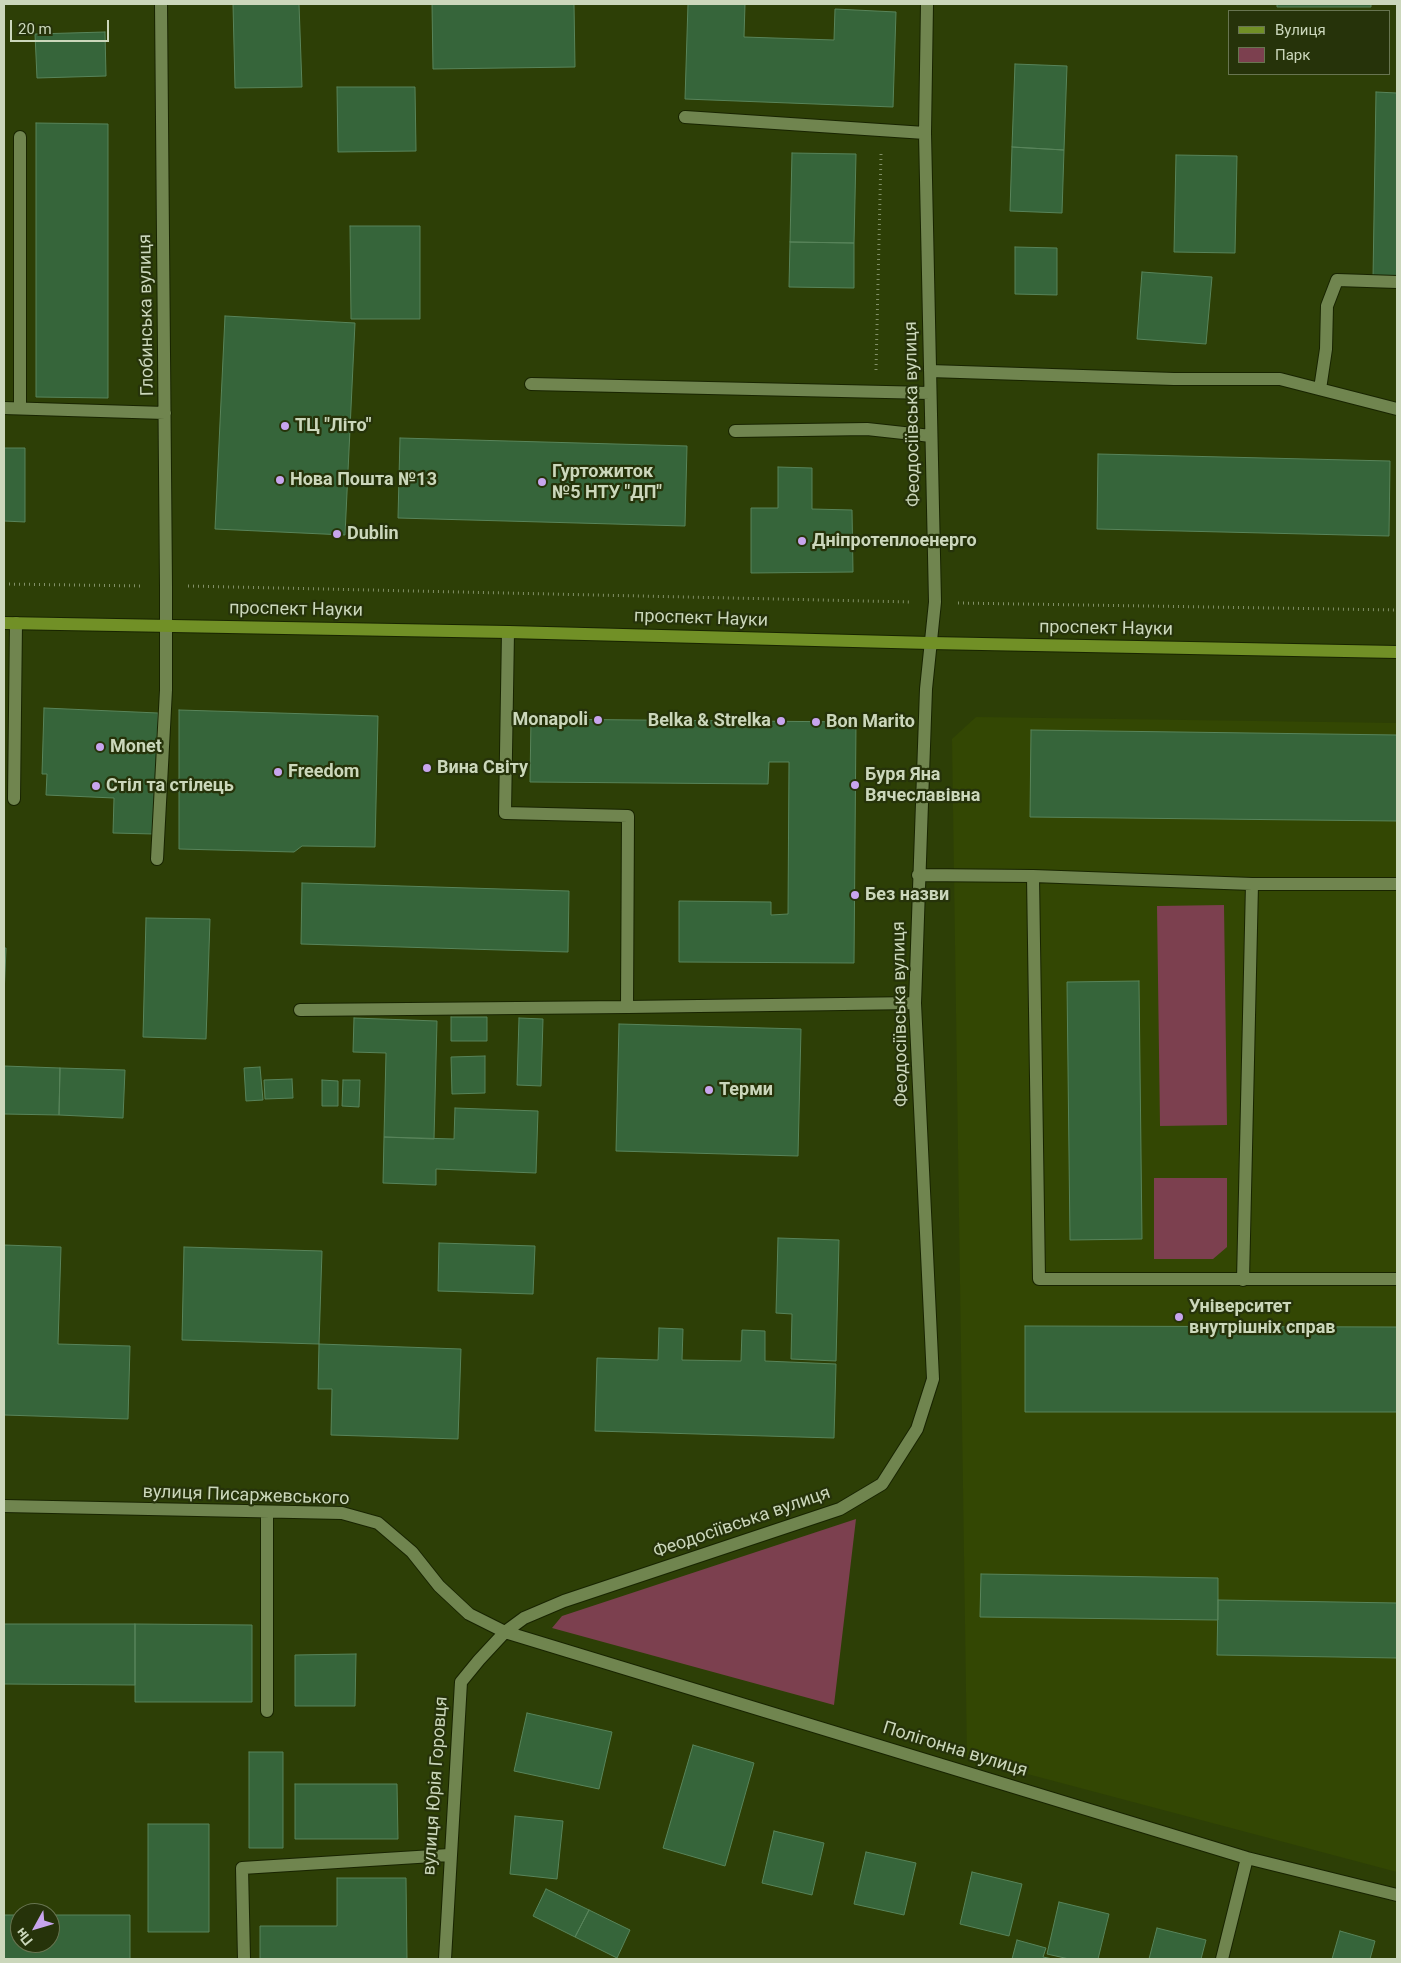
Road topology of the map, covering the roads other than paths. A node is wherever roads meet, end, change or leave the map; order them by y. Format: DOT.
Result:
graph roads {
  1 [pos="160,4"];
  2 [pos="927,4"];
  3 [pos="685,117"];
  4 [pos="925,133"];
  5 [pos="20,137"];
  6 [pos="1397,282"];
  7 [pos="930,371"];
  8 [pos="531,384"];
  9 [pos="1320,389"];
  10 [pos="930,393"];
  11 [pos="4,408"];
  12 [pos="20,408"];
  13 [pos="1397,409"];
  14 [pos="165,413"];
  15 [pos="735,431"];
  16 [pos="931,436"];
  17 [pos="10,623"];
  18 [pos="166,626"];
  19 [pos="508,632"];
  20 [pos="930,643"];
  21 [pos="1397,652"];
  22 [pos="14,799"];
  23 [pos="157,859"];
  24 [pos="918,875"];
  25 [pos="1032,876"];
  26 [pos="1252,884"];
  27 [pos="1397,884"];
  28 [pos="915,1003"];
  29 [pos="627,1007"];
  30 [pos="300,1010"];
  31 [pos="1397,1279"];
  32 [pos="1243,1280"];
  33 [pos="4,1506"];
  34 [pos="267,1512"];
  35 [pos="505,1632"];
  36 [pos="267,1711"];
  37 [pos="449,1855"];
  38 [pos="1247,1858"];
  39 [pos="1397,1895"];
  40 [pos="244,1959"];
  41 [pos="444,1959"];
  42 [pos="1222,1959"];
  1 -- 14 [label="street, Глобинська вулиця"];
  2 -- 4 [label="street, Феодосіївська вулиця"];
  3 -- 4 [label="street"];
  4 -- 7 [label="street, Феодосіївська вулиця"];
  5 -- 12 [label="street"];
  6 -- 9 [label="street"];
  7 -- 9 [label="street"];
  7 -- 10 [label="street, Феодосіївська вулиця"];
  8 -- 10 [label="street"];
  9 -- 13 [label="street"];
  10 -- 16 [label="street, Феодосіївська вулиця"];
  11 -- 12 [label="street"];
  12 -- 14 [label="street"];
  14 -- 18 [label="street, Глобинська вулиця"];
  15 -- 16 [label="street"];
  16 -- 20 [label="street, Феодосіївська вулиця"];
  17 -- 18 [label="main road, проспект Науки"];
  17 -- 22 [label="street"];
  18 -- 19 [label="main road, проспект Науки"];
  18 -- 23 [label="street, Глобинська вулиця"];
  19 -- 20 [label="main road, проспект Науки"];
  19 -- 29 [label="street"];
  20 -- 21 [label="main road, проспект Науки"];
  20 -- 24 [label="street, Феодосіївська вулиця"];
  24 -- 25 [label="street"];
  24 -- 28 [label="street, Феодосіївська вулиця"];
  25 -- 26 [label="street"];
  25 -- 32 [label="street"];
  26 -- 27 [label="street"];
  26 -- 32 [label="street"];
  28 -- 29 [label="street"];
  28 -- 35 [label="street, Феодосіївська вулиця"];
  29 -- 30 [label="street"];
  31 -- 32 [label="street"];
  33 -- 34 [label="street, вулиця Писаржевського"];
  34 -- 35 [label="street, вулиця Писаржевського"];
  34 -- 36 [label="street"];
  35 -- 37 [label="street, вулиця Юрія Горовця"];
  35 -- 38 [label="street, Полігонна вулиця"];
  37 -- 40 [label="street"];
  37 -- 41 [label="street, вулиця Юрія Горовця"];
  38 -- 39 [label="street, Полігонна вулиця"];
  38 -- 42 [label="street"];
}
